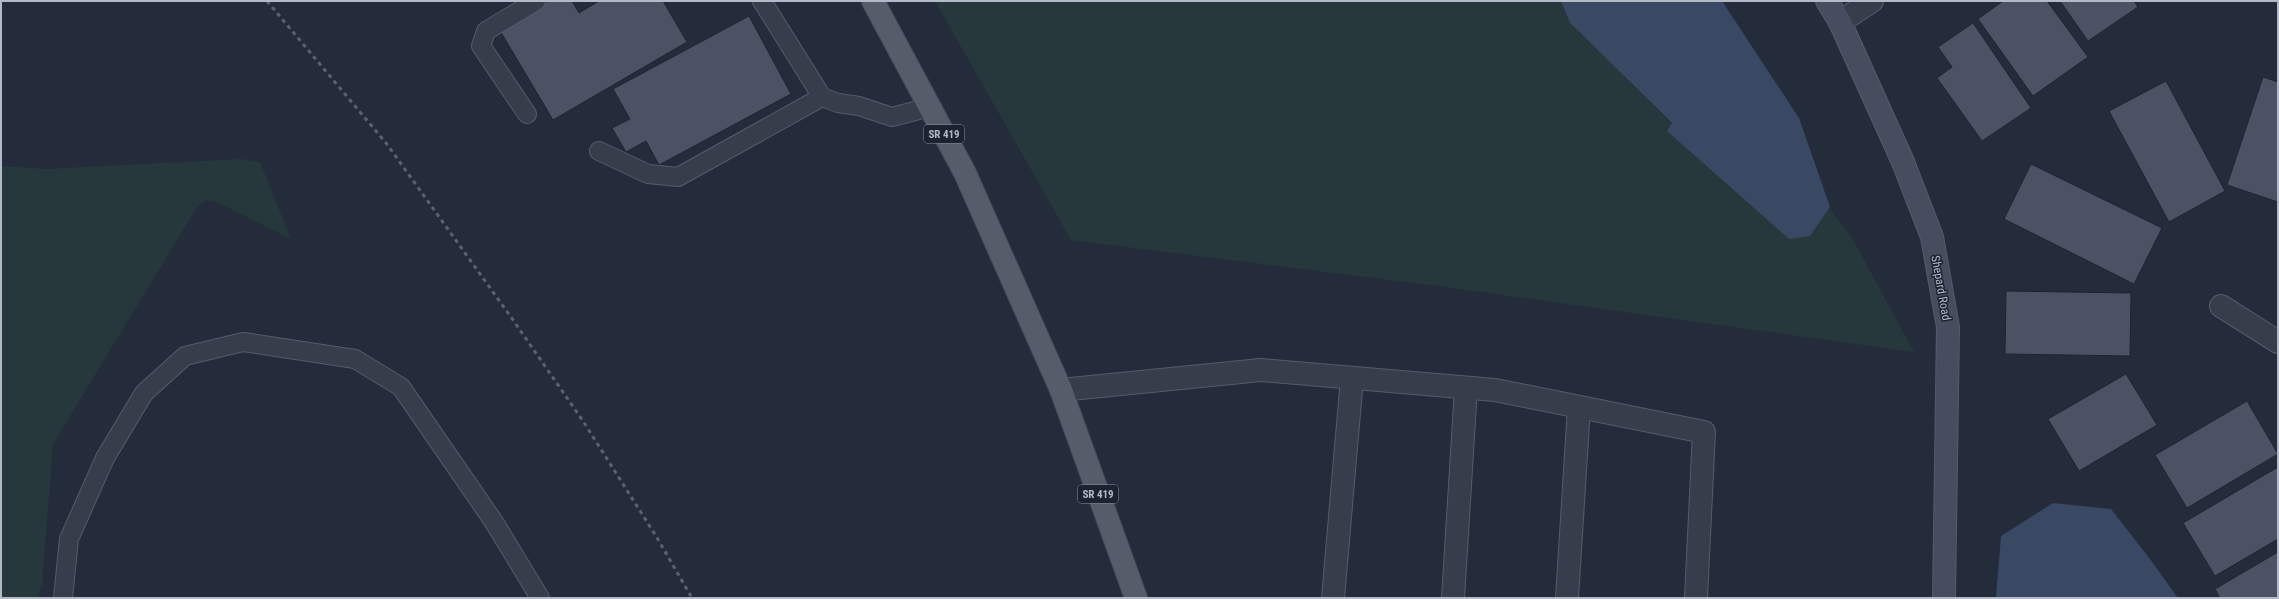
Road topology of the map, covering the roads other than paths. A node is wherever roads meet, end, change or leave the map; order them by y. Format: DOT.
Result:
graph roads {
  1 [pos="536,1"];
  2 [pos="762,1"];
  3 [pos="874,1"];
  4 [pos="1827,1"];
  5 [pos="1872,1"];
  6 [pos="1840,22"];
  7 [pos="822,97"];
  8 [pos="930,107"];
  9 [pos="527,114"];
  10 [pos="599,150"];
  11 [pos="2221,306"];
  12 [pos="2278,342"];
  13 [pos="1352,378"];
  14 [pos="1466,388"];
  15 [pos="1061,390"];
  16 [pos="1579,407"];
  17 [pos="63,598"];
  18 [pos="540,598"];
  19 [pos="1136,598"];
  20 [pos="1333,598"];
  21 [pos="1453,598"];
  22 [pos="1567,598"];
  23 [pos="1696,598"];
  24 [pos="1944,598"];
  1 -- 9 [label="lane"];
  2 -- 7 [label="lane"];
  3 -- 8 [label="main road, SR 419"];
  4 -- 6 [label="street, Shepard Road"];
  5 -- 6 [label="street"];
  6 -- 24 [label="street, Shepard Road"];
  7 -- 8 [label="lane"];
  7 -- 10 [label="lane"];
  8 -- 15 [label="main road, SR 419"];
  11 -- 12 [label="street"];
  13 -- 14 [label="street"];
  13 -- 15 [label="street"];
  13 -- 20 [label="street"];
  14 -- 16 [label="street"];
  14 -- 21 [label="street"];
  15 -- 19 [label="main road, SR 419"];
  16 -- 22 [label="street"];
  16 -- 23 [label="street"];
  17 -- 18 [label="lane"];
}
